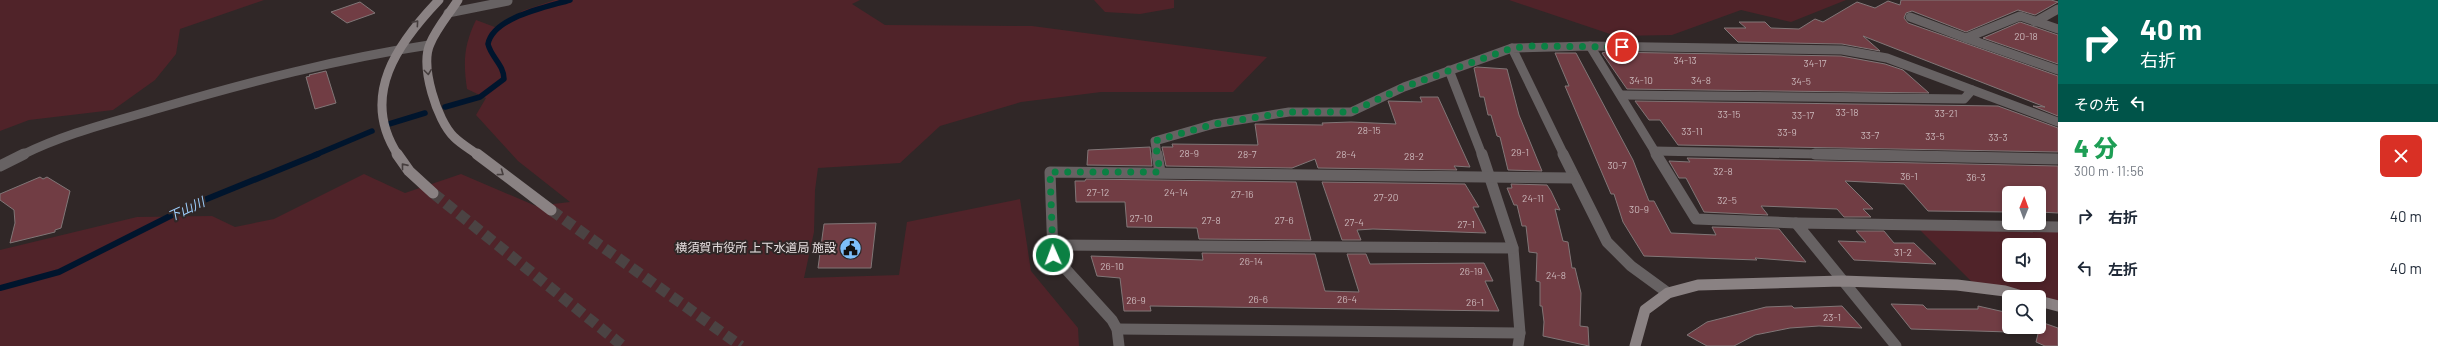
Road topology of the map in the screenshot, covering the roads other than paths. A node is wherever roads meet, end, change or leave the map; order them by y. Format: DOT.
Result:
graph roads {
  1 [pos="439,0"];
  2 [pos="458,0"];
  3 [pos="508,1"];
  4 [pos="2058,9"];
  5 [pos="448,14"];
  6 [pos="1910,17"];
  7 [pos="2036,22"];
  8 [pos="2058,29"];
  9 [pos="1966,38"];
  10 [pos="429,45"];
  11 [pos="1590,46"];
  12 [pos="399,48"];
  13 [pos="1512,48"];
  14 [pos="1449,70"];
  15 [pos="2058,70"];
  16 [pos="1972,90"];
  17 [pos="1622,95"];
  18 [pos="2058,122"];
  19 [pos="1654,151"];
  20 [pos="2058,159"];
  21 [pos="0,166"];
  22 [pos="1160,172"];
  23 [pos="1490,177"];
  24 [pos="1575,178"];
  25 [pos="433,192"];
  26 [pos="551,210"];
  27 [pos="1796,223"];
  28 [pos="2058,227"];
  29 [pos="1052,245"];
  30 [pos="1513,248"];
  31 [pos="1842,281"];
  32 [pos="2002,291"];
  33 [pos="1668,293"];
  34 [pos="2046,303"];
  35 [pos="2058,306"];
  36 [pos="1117,329"];
  37 [pos="1520,333"];
  38 [pos="1118,346"];
  39 [pos="1518,346"];
  40 [pos="1635,346"];
  41 [pos="1896,346"];
  12 -- 1 [label="street, one-way"];
  2 -- 5 [label="street"];
  3 -- 5 [label="street"];
  4 -- 7 [label="street"];
  5 -- 10 [label="street"];
  6 -- 9 [label="street"];
  7 -- 8 [label="street"];
  7 -- 9 [label="street"];
  9 -- 15 [label="street"];
  10 -- 12 [label="street"];
  10 -- 26 [label="street, one-way"];
  11 -- 13 [label="street"];
  11 -- 16 [label="street"];
  11 -- 17 [label="street"];
  12 -- 21 [label="street"];
  25 -- 12 [label="street, one-way"];
  13 -- 14 [label="street"];
  13 -- 24 [label="street"];
  14 -- 22 [label="street"];
  14 -- 23 [label="street"];
  16 -- 17 [label="street"];
  16 -- 18 [label="street"];
  17 -- 19 [label="street"];
  19 -- 20 [label="street"];
  19 -- 27 [label="street"];
  22 -- 23 [label="street"];
  22 -- 29 [label="street"];
  23 -- 24 [label="street"];
  23 -- 30 [label="street"];
  24 -- 33 [label="street"];
  27 -- 28 [label="street"];
  27 -- 31 [label="street"];
  29 -- 30 [label="street"];
  29 -- 36 [label="street"];
  30 -- 37 [label="street"];
  31 -- 32 [label="street"];
  31 -- 33 [label="street"];
  31 -- 41 [label="street"];
  33 -- 40 [label="street"];
  34 -- 35 [label="street"];
  36 -- 37 [label="street"];
  36 -- 38 [label="street"];
  37 -- 39 [label="street"];
}
